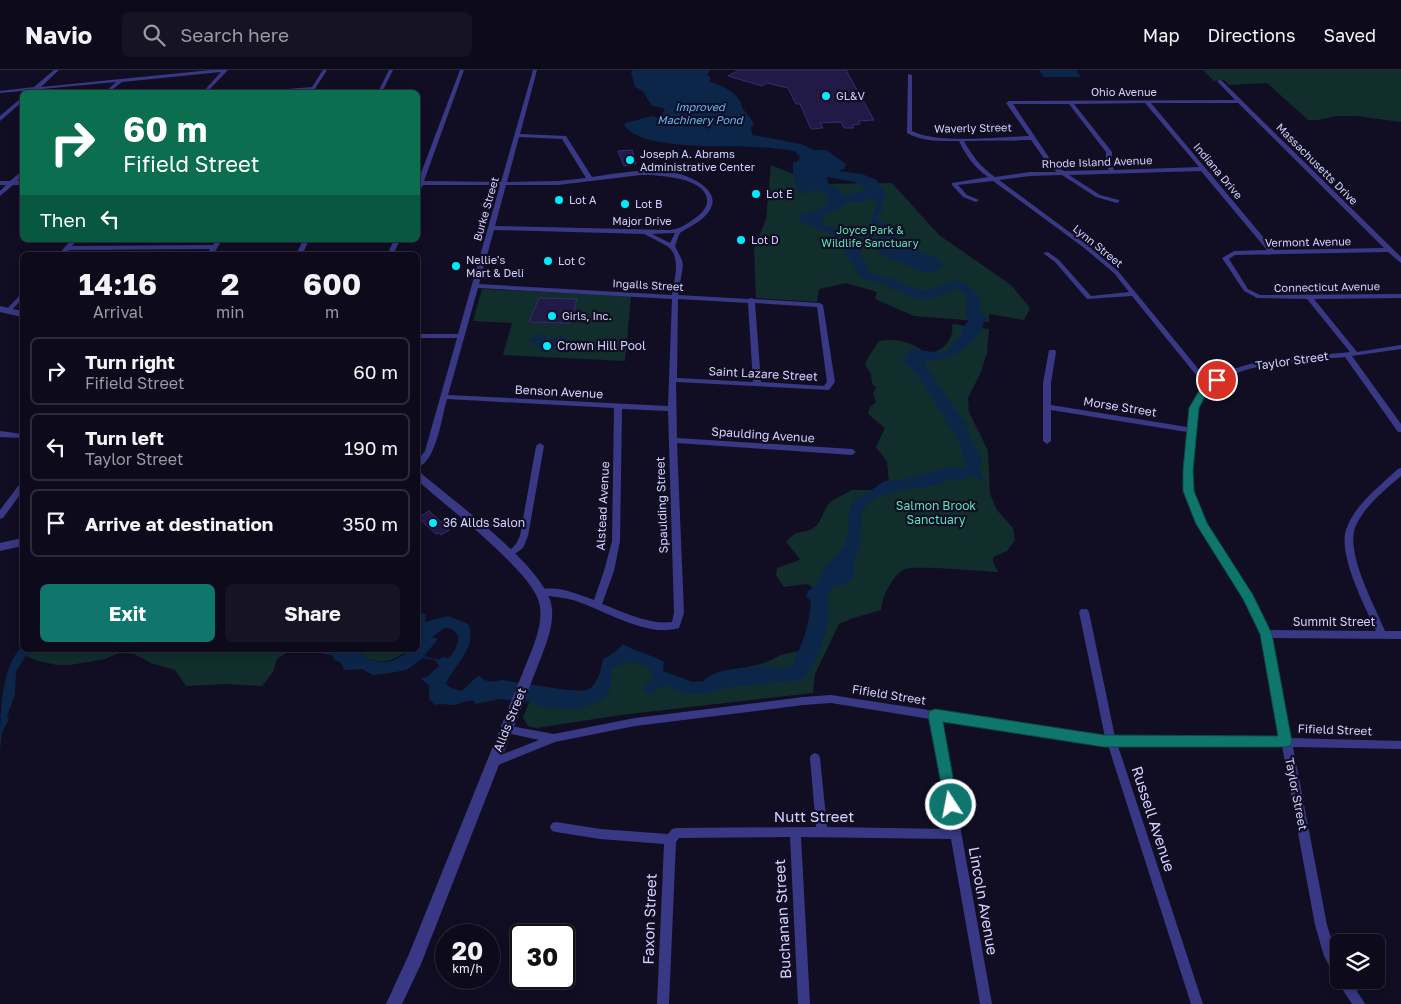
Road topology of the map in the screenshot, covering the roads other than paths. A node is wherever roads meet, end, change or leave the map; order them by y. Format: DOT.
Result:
graph roads {
  1 [pos="57,70"];
  2 [pos="226,70"];
  3 [pos="325,70"];
  4 [pos="391,70"];
  5 [pos="462,70"];
  6 [pos="535,70"];
  7 [pos="910,76"];
  8 [pos="120,81"];
  9 [pos="1219,81"];
  10 [pos="36,88"];
  11 [pos="34,90"];
  12 [pos="109,90"];
  13 [pos="207,90"];
  14 [pos="313,90"];
  15 [pos="381,90"];
  16 [pos="0,92"];
  17 [pos="20,102"];
  18 [pos="1070,102"];
  19 [pos="1147,102"];
  20 [pos="1240,102"];
  21 [pos="0,119"];
  22 [pos="517,135"];
  23 [pos="916,137"];
  24 [pos="1031,138"];
  25 [pos="960,139"];
  26 [pos="1203,169"];
  27 [pos="1112,171"];
  28 [pos="1062,173"];
  29 [pos="20,175"];
  30 [pos="992,178"];
  31 [pos="590,179"];
  32 [pos="420,180"];
  33 [pos="0,183"];
  34 [pos="11,183"];
  35 [pos="20,183"];
  36 [pos="420,183"];
  37 [pos="504,183"];
  38 [pos="0,194"];
  39 [pos="976,200"];
  40 [pos="1117,201"];
  41 [pos="491,228"];
  42 [pos="679,230"];
  43 [pos="643,232"];
  44 [pos="72,242"];
  45 [pos="218,242"];
  46 [pos="672,246"];
  47 [pos="215,247"];
  48 [pos="67,248"];
  49 [pos="126,248"];
  50 [pos="1390,250"];
  51 [pos="64,252"];
  52 [pos="123,252"];
  53 [pos="212,252"];
  54 [pos="1272,252"];
  55 [pos="1046,253"];
  56 [pos="1401,261"];
  57 [pos="475,286"];
  58 [pos="1135,294"];
  59 [pos="1254,295"];
  60 [pos="675,296"];
  61 [pos="1401,296"];
  62 [pos="20,298"];
  63 [pos="1310,298"];
  64 [pos="751,300"];
  65 [pos="820,305"];
  66 [pos="4,310"];
  67 [pos="20,314"];
  68 [pos="420,336"];
  69 [pos="461,336"];
  70 [pos="1401,347"];
  71 [pos="1052,352"];
  72 [pos="1351,354"];
  73 [pos="673,380"];
  74 [pos="757,385"];
  75 [pos="1208,385"];
  76 [pos="445,397"];
  77 [pos="618,406"];
  78 [pos="1046,408"];
  79 [pos="672,409"];
  80 [pos="1191,430"];
  81 [pos="1401,430"];
  82 [pos="0,434"];
  83 [pos="20,436"];
  84 [pos="672,440"];
  85 [pos="1047,441"];
  86 [pos="540,446"];
  87 [pos="852,452"];
  88 [pos="420,462"];
  89 [pos="1401,471"];
  90 [pos="420,478"];
  91 [pos="20,490"];
  92 [pos="0,516"];
  93 [pos="20,542"];
  94 [pos="0,547"];
  95 [pos="509,555"];
  96 [pos="542,592"];
  97 [pos="597,605"];
  98 [pos="1084,612"];
  99 [pos="1266,634"];
  100 [pos="1382,635"];
  101 [pos="1401,635"];
  102 [pos="935,715"];
  103 [pos="508,724"];
  104 [pos="554,738"];
  105 [pos="1111,741"];
  106 [pos="1286,742"];
  107 [pos="1401,745"];
  108 [pos="815,758"];
  109 [pos="492,763"];
  110 [pos="556,827"];
  111 [pos="796,832"];
  112 [pos="822,832"];
  113 [pos="956,834"];
  114 [pos="671,839"];
  115 [pos="1330,956"];
  116 [pos="1349,989"];
  117 [pos="394,1004"];
  118 [pos="663,1004"];
  119 [pos="804,1004"];
  120 [pos="986,1004"];
  121 [pos="1197,1004"];
  122 [pos="1359,1004"];
  1 -- 10 [label="street"];
  2 -- 8 [label="street"];
  2 -- 13 [label="street"];
  3 -- 14 [label="street"];
  4 -- 15 [label="street"];
  5 -- 32 [label="street"];
  6 -- 22 [label="street, Burke Street"];
  7 -- 23 [label="street"];
  8 -- 10 [label="street"];
  8 -- 12 [label="street"];
  9 -- 20 [label="street, Massachusetts Drive"];
  10 -- 11 [label="street"];
  10 -- 16 [label="street"];
  17 -- 21 [label="street"];
  18 -- 19 [label="street, Ohio Avenue"];
  18 -- 24 [label="street, Ohio Avenue"];
  18 -- 27 [label="street"];
  19 -- 20 [label="street, Ohio Avenue"];
  19 -- 26 [label="street, Indiana Drive"];
  20 -- 50 [label="street, Massachusetts Drive"];
  22 -- 31 [label="street"];
  22 -- 37 [label="street, Burke Street"];
  23 -- 25 [label="street, Waverly Street"];
  24 -- 25 [label="street, Waverly Street"];
  24 -- 28 [label="street"];
  25 -- 30 [label="street, Lynn Street"];
  26 -- 27 [label="street, Rhode Island Avenue"];
  26 -- 54 [label="street, Indiana Drive"];
  27 -- 28 [label="street, Rhode Island Avenue"];
  28 -- 30 [label="street, Rhode Island Avenue"];
  28 -- 40 [label="street"];
  29 -- 34 [label="street"];
  30 -- 39 [label="street, Rhode Island Avenue"];
  30 -- 58 [label="street, Lynn Street"];
  31 -- 37 [label="street, Major Drive"];
  31 -- 42 [label="street, Major Drive"];
  33 -- 34 [label="street"];
  34 -- 35 [label="street"];
  34 -- 38 [label="street"];
  36 -- 37 [label="street"];
  37 -- 41 [label="street, Burke Street"];
  41 -- 43 [label="street, Major Drive"];
  41 -- 57 [label="street, Burke Street"];
  42 -- 43 [label="street, Major Drive"];
  42 -- 46 [label="street"];
  43 -- 46 [label="street"];
  44 -- 48 [label="street"];
  45 -- 47 [label="street"];
  46 -- 60 [label="street, Spaulding Street"];
  47 -- 49 [label="street"];
  47 -- 53 [label="street"];
  48 -- 49 [label="street"];
  48 -- 51 [label="street"];
  49 -- 52 [label="street"];
  50 -- 54 [label="street, Vermont Avenue"];
  50 -- 56 [label="street, Massachusetts Drive"];
  54 -- 59 [label="street, Vermont Avenue"];
  55 -- 58 [label="street"];
  57 -- 60 [label="street, Ingalls Street"];
  57 -- 69 [label="street, Burke Street"];
  58 -- 75 [label="street, Lynn Street"];
  59 -- 63 [label="street, Connecticut Avenue"];
  60 -- 64 [label="street, Ingalls Street"];
  60 -- 73 [label="street, Spaulding Street"];
  61 -- 63 [label="street, Connecticut Avenue"];
  62 -- 66 [label="street"];
  63 -- 72 [label="street"];
  64 -- 65 [label="street, Ingalls Street"];
  64 -- 74 [label="street"];
  65 -- 74 [label="street, Saint Lazare Street"];
  66 -- 67 [label="street"];
  68 -- 69 [label="street"];
  69 -- 76 [label="street, Burke Street"];
  70 -- 72 [label="street, Taylor Street"];
  71 -- 78 [label="street"];
  72 -- 75 [label="street, Taylor Street"];
  72 -- 81 [label="street"];
  73 -- 74 [label="street, Saint Lazare Street"];
  73 -- 79 [label="street, Spaulding Street"];
  75 -- 80 [label="street, Taylor Street"];
  76 -- 77 [label="street, Benson Avenue"];
  76 -- 88 [label="street, Burke Street"];
  77 -- 79 [label="street, Benson Avenue"];
  77 -- 97 [label="street, Alstead Avenue"];
  78 -- 80 [label="street, Morse Street"];
  78 -- 85 [label="street"];
  79 -- 84 [label="street, Spaulding Street"];
  80 -- 99 [label="street, Taylor Street"];
  82 -- 83 [label="street"];
  84 -- 87 [label="street, Spaulding Avenue"];
  84 -- 97 [label="street, Spaulding Street"];
  86 -- 95 [label="street"];
  89 -- 100 [label="street"];
  90 -- 95 [label="street"];
  91 -- 92 [label="street"];
  93 -- 94 [label="street"];
  95 -- 96 [label="street"];
  96 -- 97 [label="street, Spaulding Street"];
  96 -- 103 [label="street, Allds Street"];
  98 -- 105 [label="street, Russell Avenue"];
  99 -- 100 [label="street, Summit Street"];
  99 -- 106 [label="street, Taylor Street"];
  100 -- 101 [label="street, Summit Street"];
  102 -- 104 [label="street, Fifield Street"];
  102 -- 105 [label="street, Fifield Street"];
  102 -- 113 [label="street, Lincoln Avenue"];
  103 -- 104 [label="street, Fifield Street"];
  103 -- 109 [label="street, Allds Street"];
  104 -- 109 [label="street, Fifield Street"];
  105 -- 106 [label="street, Fifield Street"];
  105 -- 121 [label="street, Russell Avenue"];
  106 -- 107 [label="street, Fifield Street"];
  106 -- 115 [label="street, Taylor Street"];
  108 -- 112 [label="street"];
  109 -- 117 [label="street, Allds Street"];
  110 -- 114 [label="street, Nutt Street"];
  111 -- 112 [label="street, Nutt Street"];
  111 -- 114 [label="street, Nutt Street"];
  111 -- 119 [label="street, Buchanan Street"];
  112 -- 113 [label="street, Nutt Street"];
  113 -- 120 [label="street, Lincoln Avenue"];
  114 -- 118 [label="street, Faxon Street"];
  116 -- 122 [label="street"];
}
